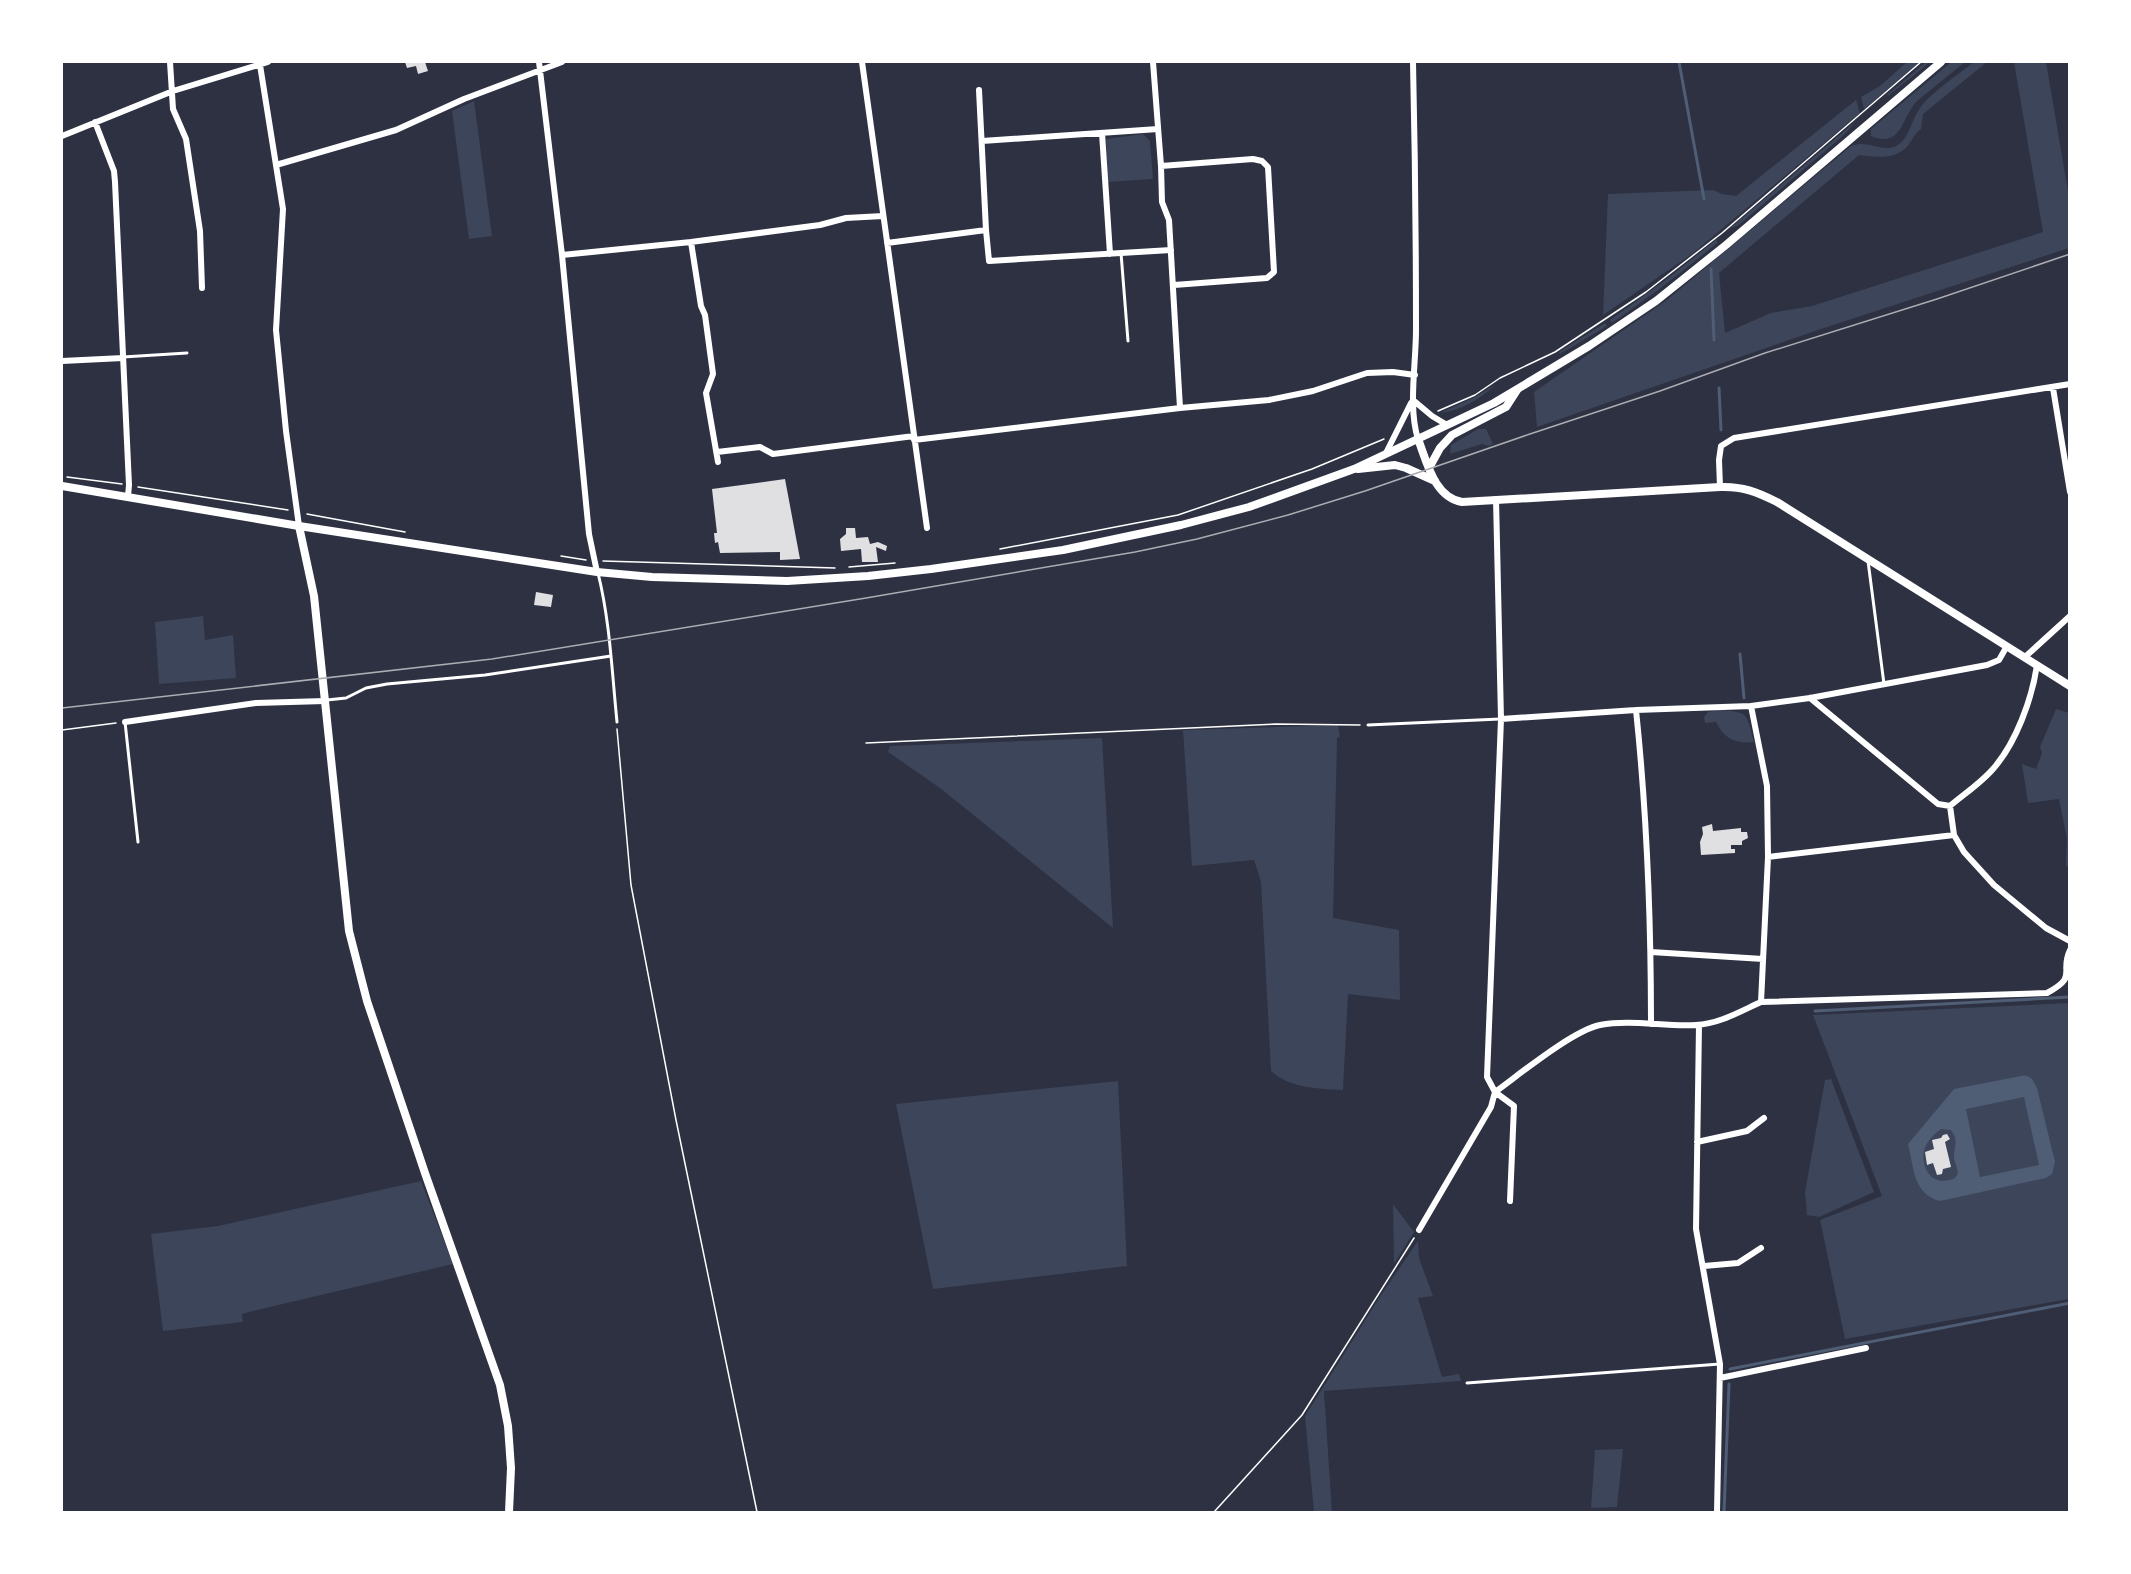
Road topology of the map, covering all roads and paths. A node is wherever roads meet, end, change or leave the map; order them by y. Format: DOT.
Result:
graph roads {
  1 [pos="170,62"];
  2 [pos="268,62"];
  3 [pos="562,62"];
  4 [pos="862,62"];
  5 [pos="1153,62"];
  6 [pos="1413,62"];
  7 [pos="1921,62"];
  8 [pos="1941,62"];
  9 [pos="260,65"];
  10 [pos="540,65"];
  11 [pos="979,90"];
  12 [pos="173,91"];
  13 [pos="95,122"];
  14 [pos="1158,129"];
  15 [pos="1102,133"];
  16 [pos="62,136"];
  17 [pos="982,141"];
  18 [pos="276,165"];
  19 [pos="1161,166"];
  20 [pos="883,216"];
  21 [pos="986,230"];
  22 [pos="691,242"];
  23 [pos="887,243"];
  24 [pos="1171,250"];
  25 [pos="1122,253"];
  26 [pos="1110,254"];
  27 [pos="562,255"];
  28 [pos="1174,285"];
  29 [pos="202,288"];
  30 [pos="1128,341"];
  31 [pos="188,353"];
  32 [pos="123,357"];
  33 [pos="62,361"];
  34 [pos="1415,375"];
  35 [pos="2070,384"];
  36 [pos="2053,388"];
  37 [pos="1518,389"];
  38 [pos="1413,399"];
  39 [pos="1180,408"];
  40 [pos="1432,417"];
  41 [pos="1447,425"];
  42 [pos="1396,434"];
  43 [pos="914,438"];
  44 [pos="1418,439"];
  45 [pos="717,452"];
  46 [pos="1384,455"];
  47 [pos="718,462"];
  48 [pos="1429,468"];
  49 [pos="1353,469"];
  50 [pos="62,476"];
  51 [pos="1435,481"];
  52 [pos="129,485"];
  53 [pos="62,486"];
  54 [pos="1720,487"];
  55 [pos="2070,492"];
  56 [pos="128,496"];
  57 [pos="1496,499"];
  58 [pos="298,512"];
  59 [pos="299,526"];
  60 [pos="927,528"];
  61 [pos="405,532"];
  62 [pos="993,550"];
  63 [pos="561,556"];
  64 [pos="1868,559"];
  65 [pos="593,561"];
  66 [pos="896,563"];
  67 [pos="849,567"];
  68 [pos="838,568"];
  69 [pos="597,572"];
  70 [pos="2070,616"];
  71 [pos="2007,646"];
  72 [pos="611,656"];
  73 [pos="2025,657"];
  74 [pos="2037,665"];
  75 [pos="1884,684"];
  76 [pos="2070,686"];
  77 [pos="1810,698"];
  78 [pos="325,700"];
  79 [pos="1751,706"];
  80 [pos="1636,710"];
  81 [pos="1502,719"];
  82 [pos="125,722"];
  83 [pos="617,722"];
  84 [pos="1368,725"];
  85 [pos="62,729"];
  86 [pos="866,743"];
  87 [pos="1950,806"];
  88 [pos="1954,835"];
  89 [pos="138,842"];
  90 [pos="1768,857"];
  91 [pos="2070,941"];
  92 [pos="2070,950"];
  93 [pos="1651,952"];
  94 [pos="1763,959"];
  95 [pos="2068,976"];
  96 [pos="1761,1002"];
  97 [pos="1651,1024"];
  98 [pos="1699,1025"];
  99 [pos="1495,1092"];
  100 [pos="1764,1118"];
  101 [pos="1697,1142"];
  102 [pos="1510,1201"];
  103 [pos="1419,1230"];
  104 [pos="1761,1248"];
  105 [pos="1704,1266"];
  106 [pos="1866,1348"];
  107 [pos="1720,1364"];
  108 [pos="1720,1378"];
  109 [pos="1467,1383"];
  110 [pos="509,1512"];
  111 [pos="757,1512"];
  112 [pos="1214,1512"];
  113 [pos="1717,1512"];
  1 -- 12 [label="street"];
  2 -- 9 [label="street"];
  3 -- 10 [label="street"];
  4 -- 20 [label="street"];
  5 -- 14 [label="street"];
  6 -- 34 [label="street"];
  7 -- 40 [label="path"];
  8 -- 37 [label="main road"];
  9 -- 12 [label="street"];
  9 -- 18 [label="street"];
  10 -- 18 [label="street"];
  10 -- 27 [label="street"];
  11 -- 17 [label="street"];
  12 -- 13 [label="street"];
  12 -- 29 [label="street"];
  13 -- 16 [label="street"];
  13 -- 32 [label="street"];
  14 -- 15 [label="street"];
  14 -- 19 [label="street"];
  15 -- 17 [label="street"];
  15 -- 26 [label="street"];
  17 -- 21 [label="street"];
  18 -- 58 [label="street"];
  19 -- 24 [label="street"];
  19 -- 28 [label="street"];
  20 -- 22 [label="street"];
  20 -- 23 [label="street"];
  21 -- 23 [label="street"];
  21 -- 26 [label="street"];
  22 -- 27 [label="street"];
  22 -- 45 [label="street"];
  23 -- 43 [label="street"];
  24 -- 25 [label="street"];
  24 -- 28 [label="street"];
  25 -- 26 [label="street"];
  25 -- 30 [label="lane"];
  27 -- 65 [label="street"];
  28 -- 39 [label="street"];
  31 -- 32 [label="lane"];
  32 -- 33 [label="street"];
  32 -- 52 [label="street"];
  34 -- 38 [label="street"];
  34 -- 39 [label="street"];
  35 -- 36 [label="street"];
  36 -- 54 [label="street"];
  36 -- 55 [label="street"];
  37 -- 41 [label="main road"];
  37 -- 48 [label="street"];
  38 -- 40 [label="street"];
  38 -- 42 [label="street"];
  38 -- 44 [label="street"];
  39 -- 43 [label="street"];
  40 -- 41 [label="street"];
  41 -- 44 [label="main road"];
  42 -- 46 [label="street"];
  42 -- 62 [label="path"];
  43 -- 45 [label="street"];
  43 -- 60 [label="street"];
  44 -- 46 [label="main road"];
  44 -- 48 [label="street"];
  45 -- 47 [label="street"];
  46 -- 49 [label="main road"];
  48 -- 51 [label="street"];
  49 -- 51 [label="street"];
  49 -- 69 [label="main road"];
  50 -- 52 [label="path"];
  51 -- 57 [label="street"];
  52 -- 56 [label="street"];
  52 -- 58 [label="path"];
  53 -- 56 [label="main road"];
  54 -- 57 [label="street"];
  54 -- 64 [label="street"];
  56 -- 59 [label="main road"];
  57 -- 81 [label="street"];
  58 -- 59 [label="street"];
  58 -- 61 [label="path"];
  59 -- 69 [label="main road"];
  59 -- 78 [label="street"];
  63 -- 65 [label="path"];
  64 -- 71 [label="street"];
  64 -- 75 [label="lane"];
  65 -- 68 [label="path"];
  65 -- 69 [label="street"];
  66 -- 67 [label="path"];
  69 -- 72 [label="lane"];
  70 -- 73 [label="street"];
  71 -- 73 [label="street"];
  71 -- 75 [label="street"];
  72 -- 78 [label="lane"];
  72 -- 83 [label="lane"];
  73 -- 74 [label="street"];
  74 -- 76 [label="street"];
  74 -- 87 [label="street"];
  75 -- 77 [label="street"];
  77 -- 79 [label="street"];
  77 -- 87 [label="street"];
  78 -- 82 [label="street"];
  78 -- 110 [label="street"];
  79 -- 80 [label="street"];
  79 -- 90 [label="street"];
  80 -- 81 [label="street"];
  80 -- 93 [label="street"];
  81 -- 84 [label="lane"];
  81 -- 99 [label="street"];
  82 -- 85 [label="path"];
  82 -- 89 [label="lane"];
  83 -- 111 [label="path"];
  84 -- 86 [label="path"];
  87 -- 88 [label="street"];
  88 -- 90 [label="street"];
  88 -- 91 [label="street"];
  90 -- 94 [label="street"];
  92 -- 95 [label="street"];
  93 -- 94 [label="street"];
  93 -- 97 [label="street"];
  94 -- 96 [label="street"];
  95 -- 96 [label="street"];
  96 -- 98 [label="street"];
  97 -- 98 [label="street"];
  97 -- 99 [label="street"];
  98 -- 101 [label="street"];
  99 -- 102 [label="street"];
  99 -- 103 [label="street"];
  100 -- 101 [label="street"];
  101 -- 105 [label="street"];
  103 -- 112 [label="path"];
  104 -- 105 [label="street"];
  105 -- 107 [label="street"];
  106 -- 108 [label="street"];
  107 -- 108 [label="street"];
  107 -- 109 [label="lane"];
  108 -- 113 [label="street"];
}
